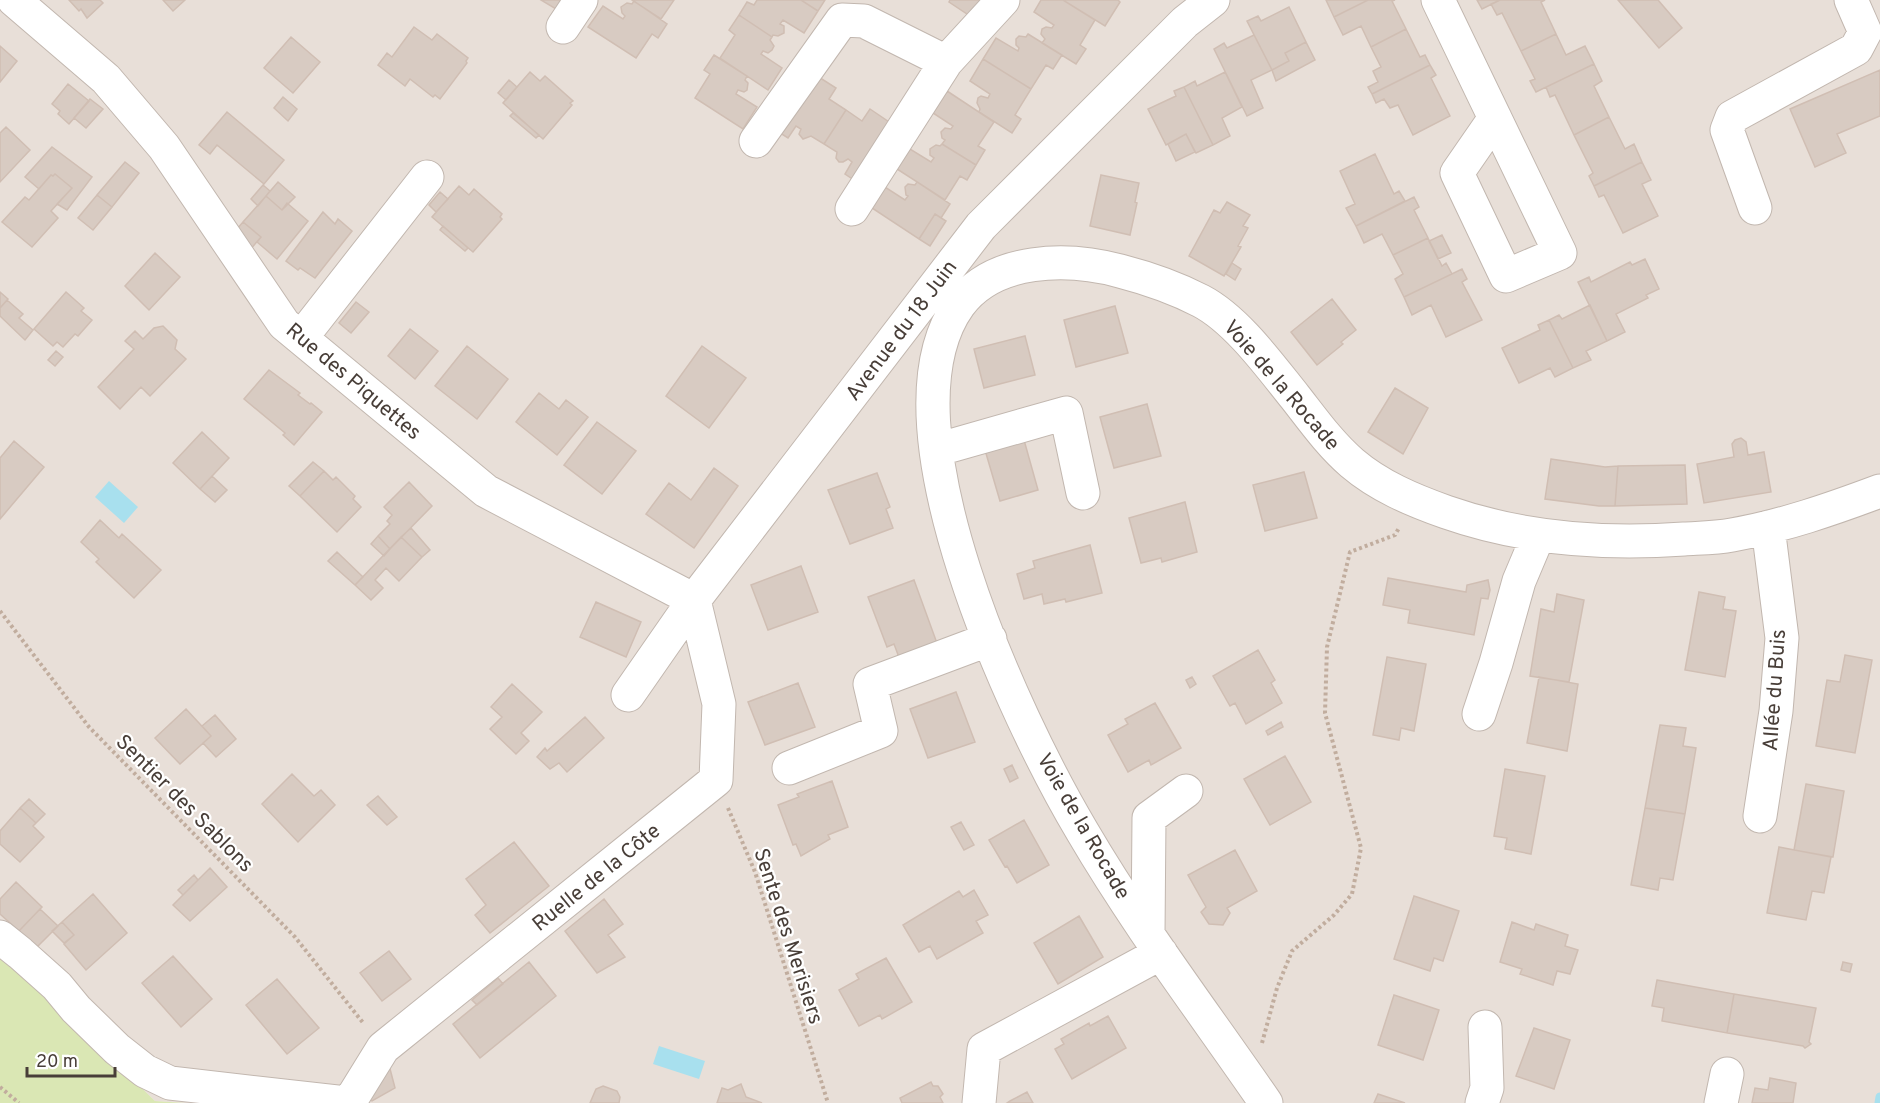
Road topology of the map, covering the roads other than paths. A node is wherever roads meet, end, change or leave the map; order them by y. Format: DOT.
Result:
graph roads {
  1 [pos="14,0"];
  2 [pos="581,0"];
  3 [pos="1003,0"];
  4 [pos="1213,0"];
  5 [pos="1438,0"];
  6 [pos="1851,0"];
  7 [pos="563,27"];
  8 [pos="946,62"];
  9 [pos="1495,118"];
  10 [pos="756,141"];
  11 [pos="427,177"];
  12 [pos="1755,208"];
  13 [pos="852,209"];
  14 [pos="301,338"];
  15 [pos="936,450"];
  16 [pos="1880,491"];
  17 [pos="1083,493"];
  18 [pos="1768,527"];
  19 [pos="1538,536"];
  20 [pos="694,600"];
  21 [pos="990,639"];
  22 [pos="628,695"];
  23 [pos="1479,714"];
  24 [pos="789,768"];
  25 [pos="1186,791"];
  26 [pos="1760,816"];
  27 [pos="0,937"];
  28 [pos="1154,943"];
  29 [pos="1485,1027"];
  30 [pos="1259,1092"];
  31 [pos="348,1103"];
  32 [pos="979,1103"];
  33 [pos="1482,1103"];
  1 -- 14 [label="street, Rue des Piquettes"];
  2 -- 7 [label="street"];
  3 -- 8 [label="street"];
  4 -- 20 [label="street, Avenue du 18 Juin"];
  5 -- 9 [label="street"];
  6 -- 12 [label="street"];
  8 -- 10 [label="street"];
  8 -- 13 [label="street"];
  11 -- 14 [label="street"];
  14 -- 20 [label="street, Rue des Piquettes"];
  15 -- 17 [label="street"];
  15 -- 19 [label="street, Voie de la Rocade"];
  15 -- 21 [label="street, Voie de la Rocade"];
  16 -- 18 [label="street, Voie de la Rocade"];
  18 -- 19 [label="street, Voie de la Rocade"];
  18 -- 26 [label="street, Allée du Buis"];
  19 -- 23 [label="street"];
  20 -- 22 [label="street, Avenue du 18 Juin"];
  20 -- 31 [label="street, Ruelle de la Côte"];
  21 -- 24 [label="street"];
  21 -- 28 [label="street, Voie de la Rocade"];
  25 -- 28 [label="street"];
  27 -- 31 [label="street"];
  28 -- 30 [label="street, Voie de la Rocade"];
  28 -- 32 [label="street"];
  29 -- 33 [label="street"];
}
